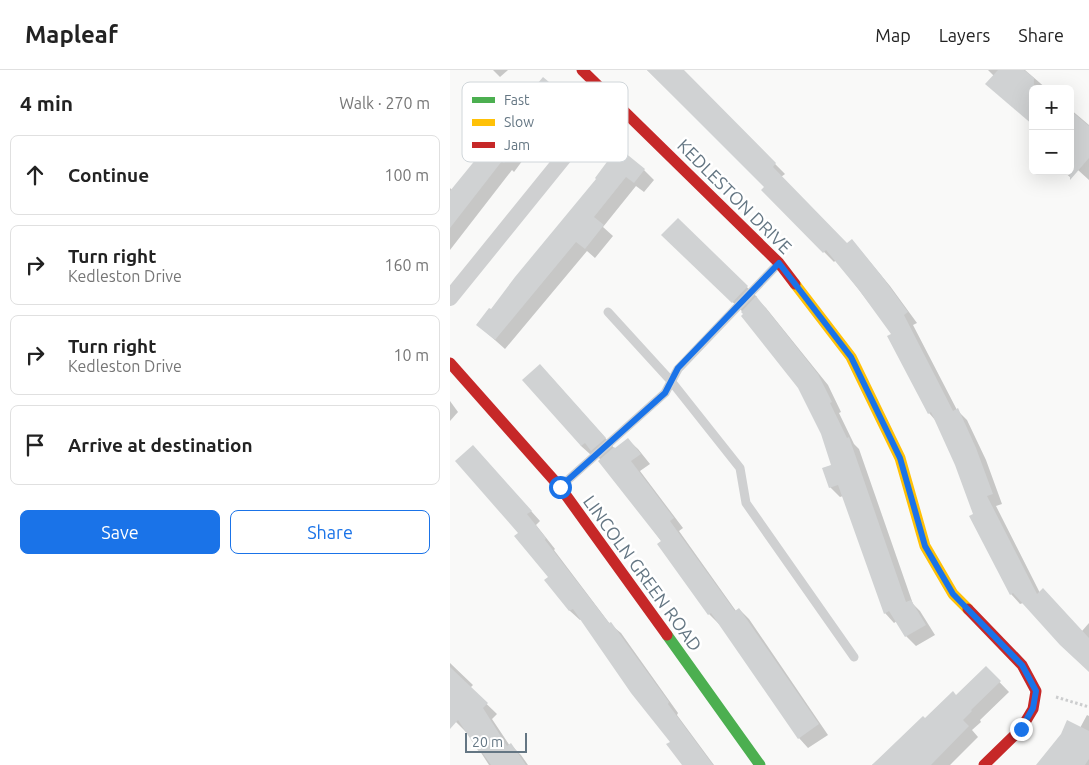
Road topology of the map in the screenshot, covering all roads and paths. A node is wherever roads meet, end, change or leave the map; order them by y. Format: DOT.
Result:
graph roads {
  1 [pos="582,70"];
  2 [pos="594,82"];
  3 [pos="628,115"];
  4 [pos="559,162"];
  5 [pos="779,263"];
  6 [pos="450,298"];
  7 [pos="608,312"];
  8 [pos="450,363"];
  9 [pos="670,382"];
  10 [pos="560,487"];
  11 [pos="854,657"];
  12 [pos="1036,691"];
  13 [pos="1089,707"];
  14 [pos="760,765"];
  15 [pos="984,765"];
  1 -- 2 [label="street, KEDLESTON DRIVE"];
  3 -- 5 [label="street, KEDLESTON DRIVE"];
  4 -- 6 [label="street"];
  5 -- 9 [label="lane"];
  5 -- 12 [label="street, KEDLESTON DRIVE"];
  7 -- 9 [label="lane"];
  8 -- 10 [label="street, LINCOLN GREEN ROAD"];
  9 -- 10 [label="lane"];
  9 -- 11 [label="lane"];
  10 -- 14 [label="street, LINCOLN GREEN ROAD"];
  12 -- 13 [label="path"];
  12 -- 15 [label="street"];
}
